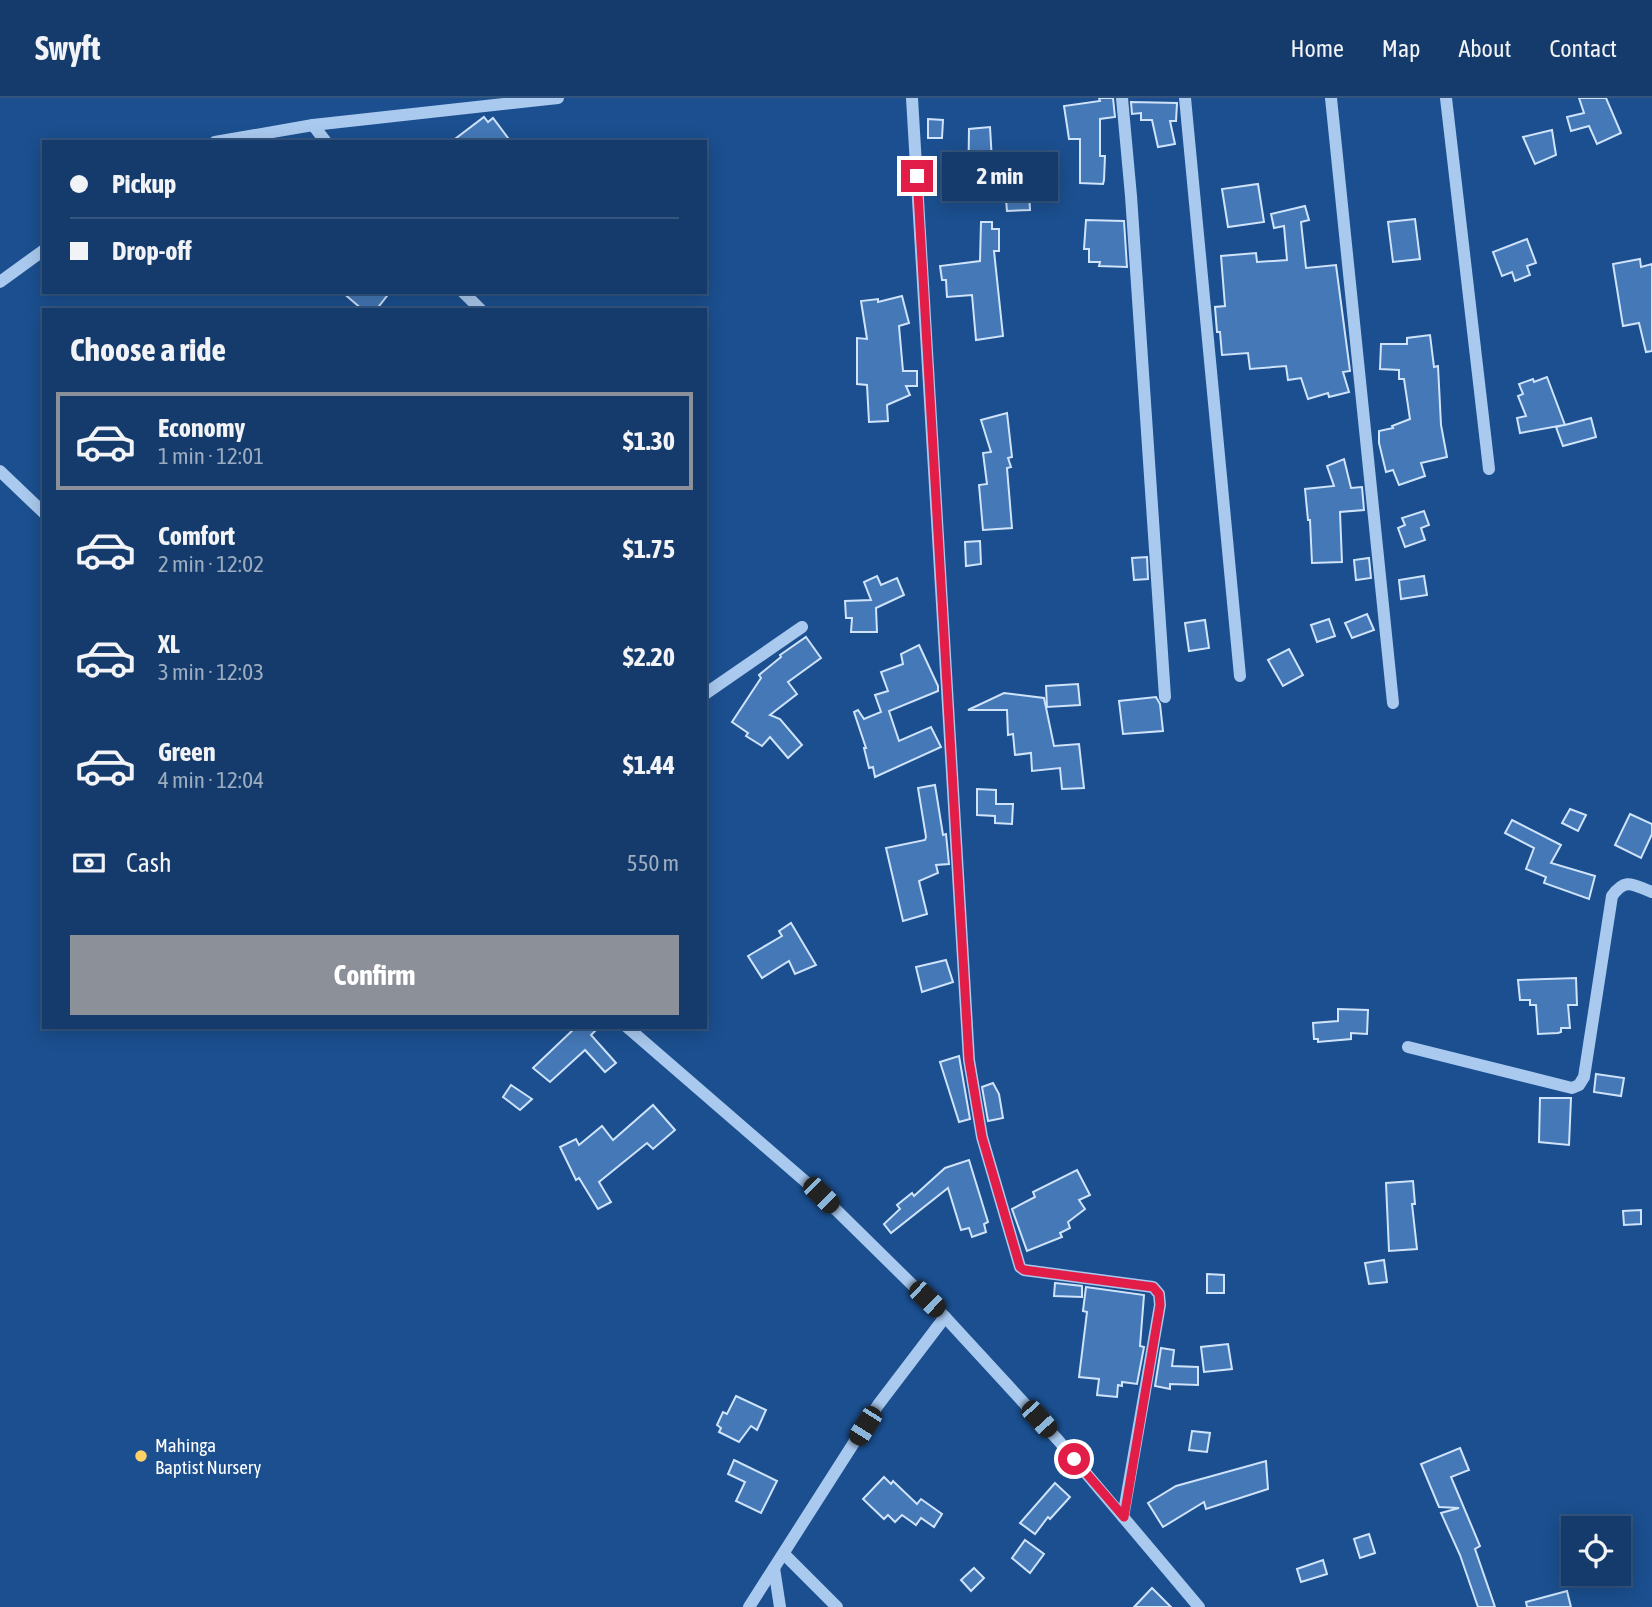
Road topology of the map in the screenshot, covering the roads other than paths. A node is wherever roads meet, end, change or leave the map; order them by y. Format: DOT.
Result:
graph roads {
  1 [pos="558,98"];
  2 [pos="912,98"];
  3 [pos="1122,98"];
  4 [pos="1185,98"];
  5 [pos="1331,98"];
  6 [pos="1446,98"];
  7 [pos="313,125"];
  8 [pos="227,140"];
  9 [pos="324,140"];
  10 [pos="42,251"];
  11 [pos="0,282"];
  12 [pos="465,294"];
  13 [pos="479,308"];
  14 [pos="1489,469"];
  15 [pos="0,471"];
  16 [pos="42,511"];
  17 [pos="802,627"];
  18 [pos="1240,676"];
  19 [pos="707,693"];
  20 [pos="1165,697"];
  21 [pos="1393,703"];
  22 [pos="1652,892"];
  23 [pos="629,1029"];
  24 [pos="1408,1047"];
  25 [pos="945,1317"];
  26 [pos="1124,1517"];
  27 [pos="784,1554"];
  28 [pos="774,1568"];
  29 [pos="749,1607"];
  30 [pos="780,1607"];
  31 [pos="836,1607"];
  32 [pos="1199,1607"];
  1 -- 7 [label="street"];
  2 -- 26 [label="street"];
  3 -- 20 [label="street"];
  4 -- 18 [label="street"];
  5 -- 21 [label="street"];
  6 -- 14 [label="street"];
  7 -- 8 [label="street"];
  7 -- 9 [label="street"];
  10 -- 11 [label="street"];
  12 -- 13 [label="street"];
  15 -- 16 [label="street"];
  17 -- 19 [label="street"];
  22 -- 24 [label="street"];
  23 -- 25 [label="street"];
  25 -- 26 [label="street"];
  25 -- 27 [label="street"];
  26 -- 32 [label="street"];
  27 -- 28 [label="street"];
  27 -- 31 [label="street"];
  28 -- 29 [label="street"];
  28 -- 30 [label="street"];
}
